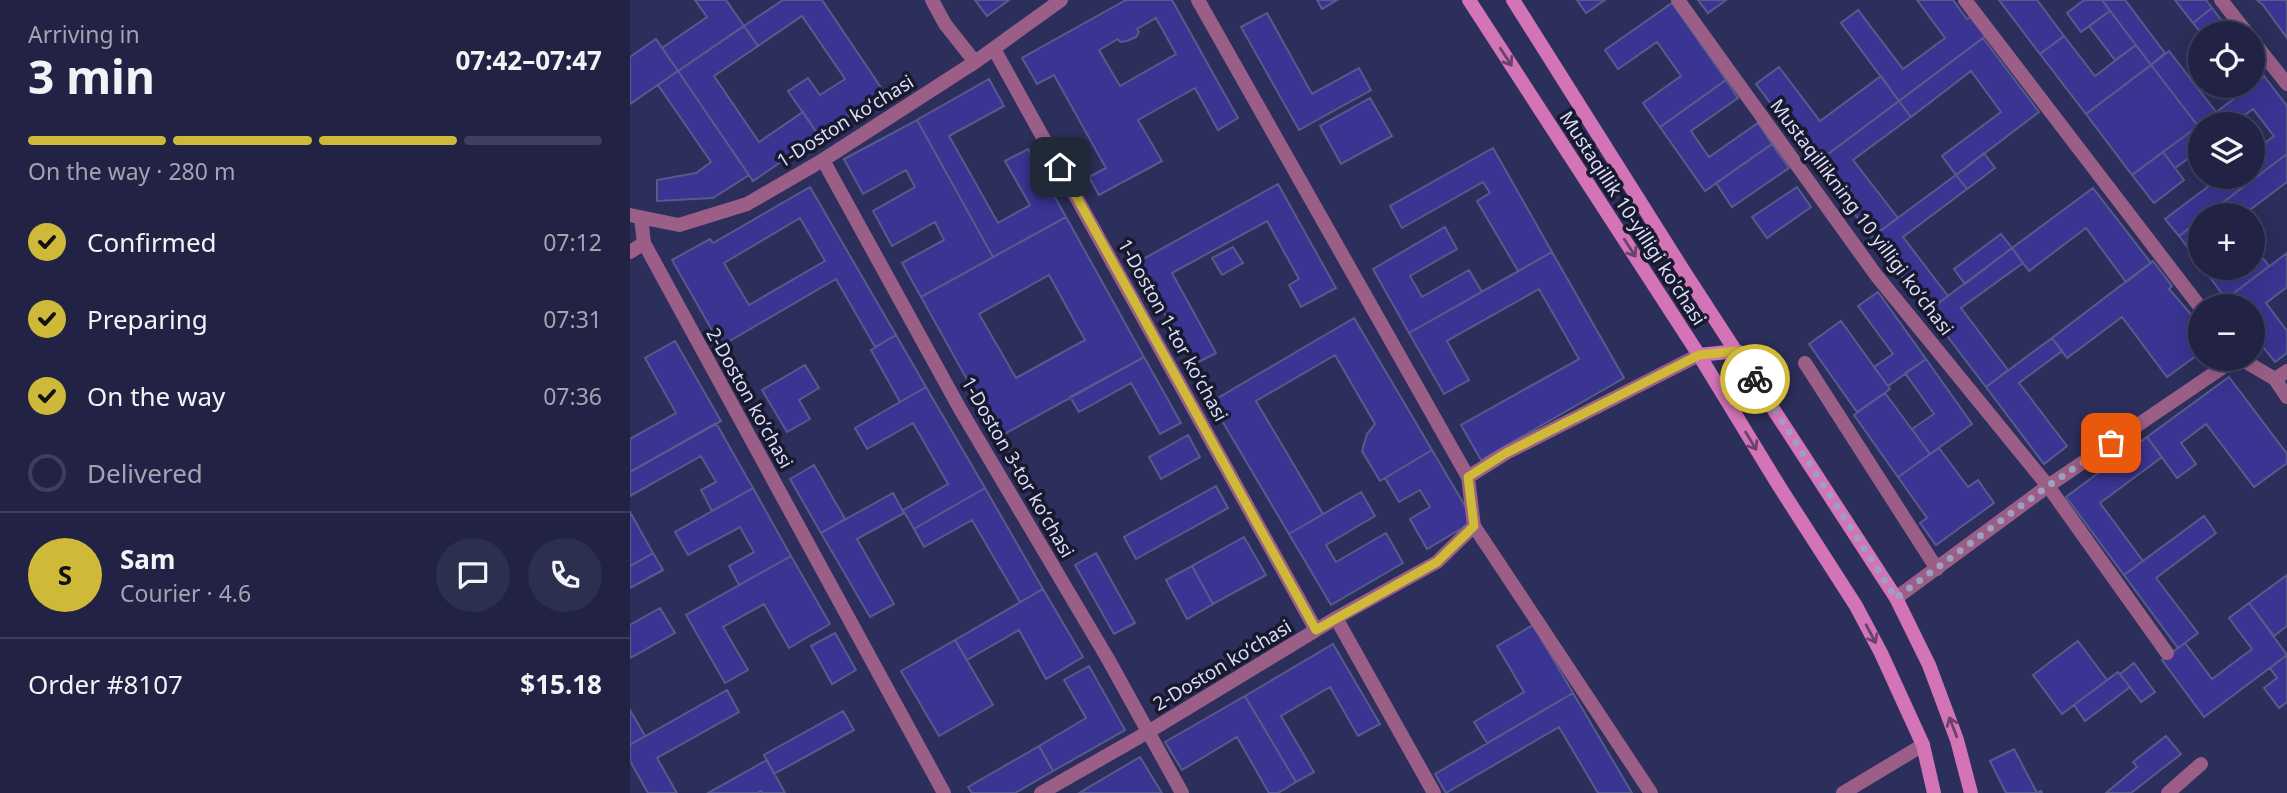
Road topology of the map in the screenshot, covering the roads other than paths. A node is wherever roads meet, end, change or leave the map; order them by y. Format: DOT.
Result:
graph roads {
  1 [pos="932,0"];
  2 [pos="1061,0"];
  3 [pos="1198,0"];
  4 [pos="1469,0"];
  5 [pos="1513,0"];
  6 [pos="1678,0"];
  7 [pos="1965,0"];
  8 [pos="2221,0"];
  9 [pos="2238,21"];
  10 [pos="994,48"];
  11 [pos="2265,56"];
  12 [pos="975,62"];
  13 [pos="2287,84"];
  14 [pos="823,160"];
  15 [pos="635,216"];
  16 [pos="644,243"];
  17 [pos="630,252"];
  18 [pos="2190,294"];
  19 [pos="1737,351"];
  20 [pos="1699,355"];
  21 [pos="1805,363"];
  22 [pos="2217,371"];
  23 [pos="2281,375"];
  24 [pos="2287,397"];
  25 [pos="1468,477"];
  26 [pos="2048,486"];
  27 [pos="1474,526"];
  28 [pos="1937,569"];
  29 [pos="1896,598"];
  30 [pos="1336,618"];
  31 [pos="1316,630"];
  32 [pos="2167,653"];
  33 [pos="1148,732"];
  34 [pos="1923,745"];
  35 [pos="2201,764"];
  36 [pos="944,793"];
  37 [pos="1041,793"];
  38 [pos="1182,793"];
  39 [pos="1434,793"];
  40 [pos="1651,793"];
  41 [pos="1843,793"];
  42 [pos="1934,793"];
  43 [pos="1971,793"];
  44 [pos="2168,793"];
  1 -- 12 [label="street"];
  2 -- 10 [label="street, 1-Doston koʻchasi"];
  3 -- 25 [label="street"];
  4 -- 20 [label="main road, Mustaqillik 10-yilligi ko'chasi, one-way"];
  5 -- 19 [label="main road, Mustaqillik 10-yilligi ko'chasi"];
  6 -- 26 [label="street, Mustaqillikning 10 yilligi koʻchasi"];
  7 -- 18 [label="street"];
  8 -- 9 [label="street"];
  10 -- 12 [label="street, 1-Doston koʻchasi"];
  10 -- 31 [label="street, 1-Doston 1-tor koʻchasi"];
  11 -- 13 [label="street"];
  12 -- 14 [label="street, 1-Doston koʻchasi"];
  14 -- 15 [label="street, 1-Doston koʻchasi"];
  14 -- 33 [label="street, 1-Doston 3-tor koʻchasi"];
  15 -- 16 [label="street, 2-Doston koʻchasi"];
  16 -- 17 [label="street"];
  16 -- 36 [label="street, 2-Doston koʻchasi"];
  19 -- 20 [label="main road"];
  19 -- 29 [label="main road, Mustaqillik 10-yilligi ko'chasi"];
  20 -- 25 [label="street"];
  20 -- 34 [label="main road, Mustaqillik 10-yilligi ko'chasi, one-way"];
  21 -- 28 [label="street"];
  22 -- 26 [label="street"];
  23 -- 24 [label="street"];
  25 -- 27 [label="street"];
  26 -- 28 [label="street"];
  26 -- 32 [label="street, Mustaqillikning 10 yilligi koʻchasi"];
  27 -- 30 [label="street, 2-Doston koʻchasi"];
  27 -- 40 [label="street"];
  28 -- 29 [label="street"];
  43 -- 29 [label="main road, Mustaqillik 10-yilligi ko'chasi, one-way"];
  30 -- 31 [label="street, 2-Doston koʻchasi"];
  30 -- 39 [label="street"];
  31 -- 33 [label="street, 2-Doston koʻchasi"];
  33 -- 37 [label="street, 2-Doston koʻchasi"];
  33 -- 38 [label="street, 1-Doston 3-tor koʻchasi"];
  34 -- 41 [label="street"];
  34 -- 42 [label="main road, Mustaqillik 10-yilligi ko'chasi"];
  35 -- 44 [label="street"];
}
